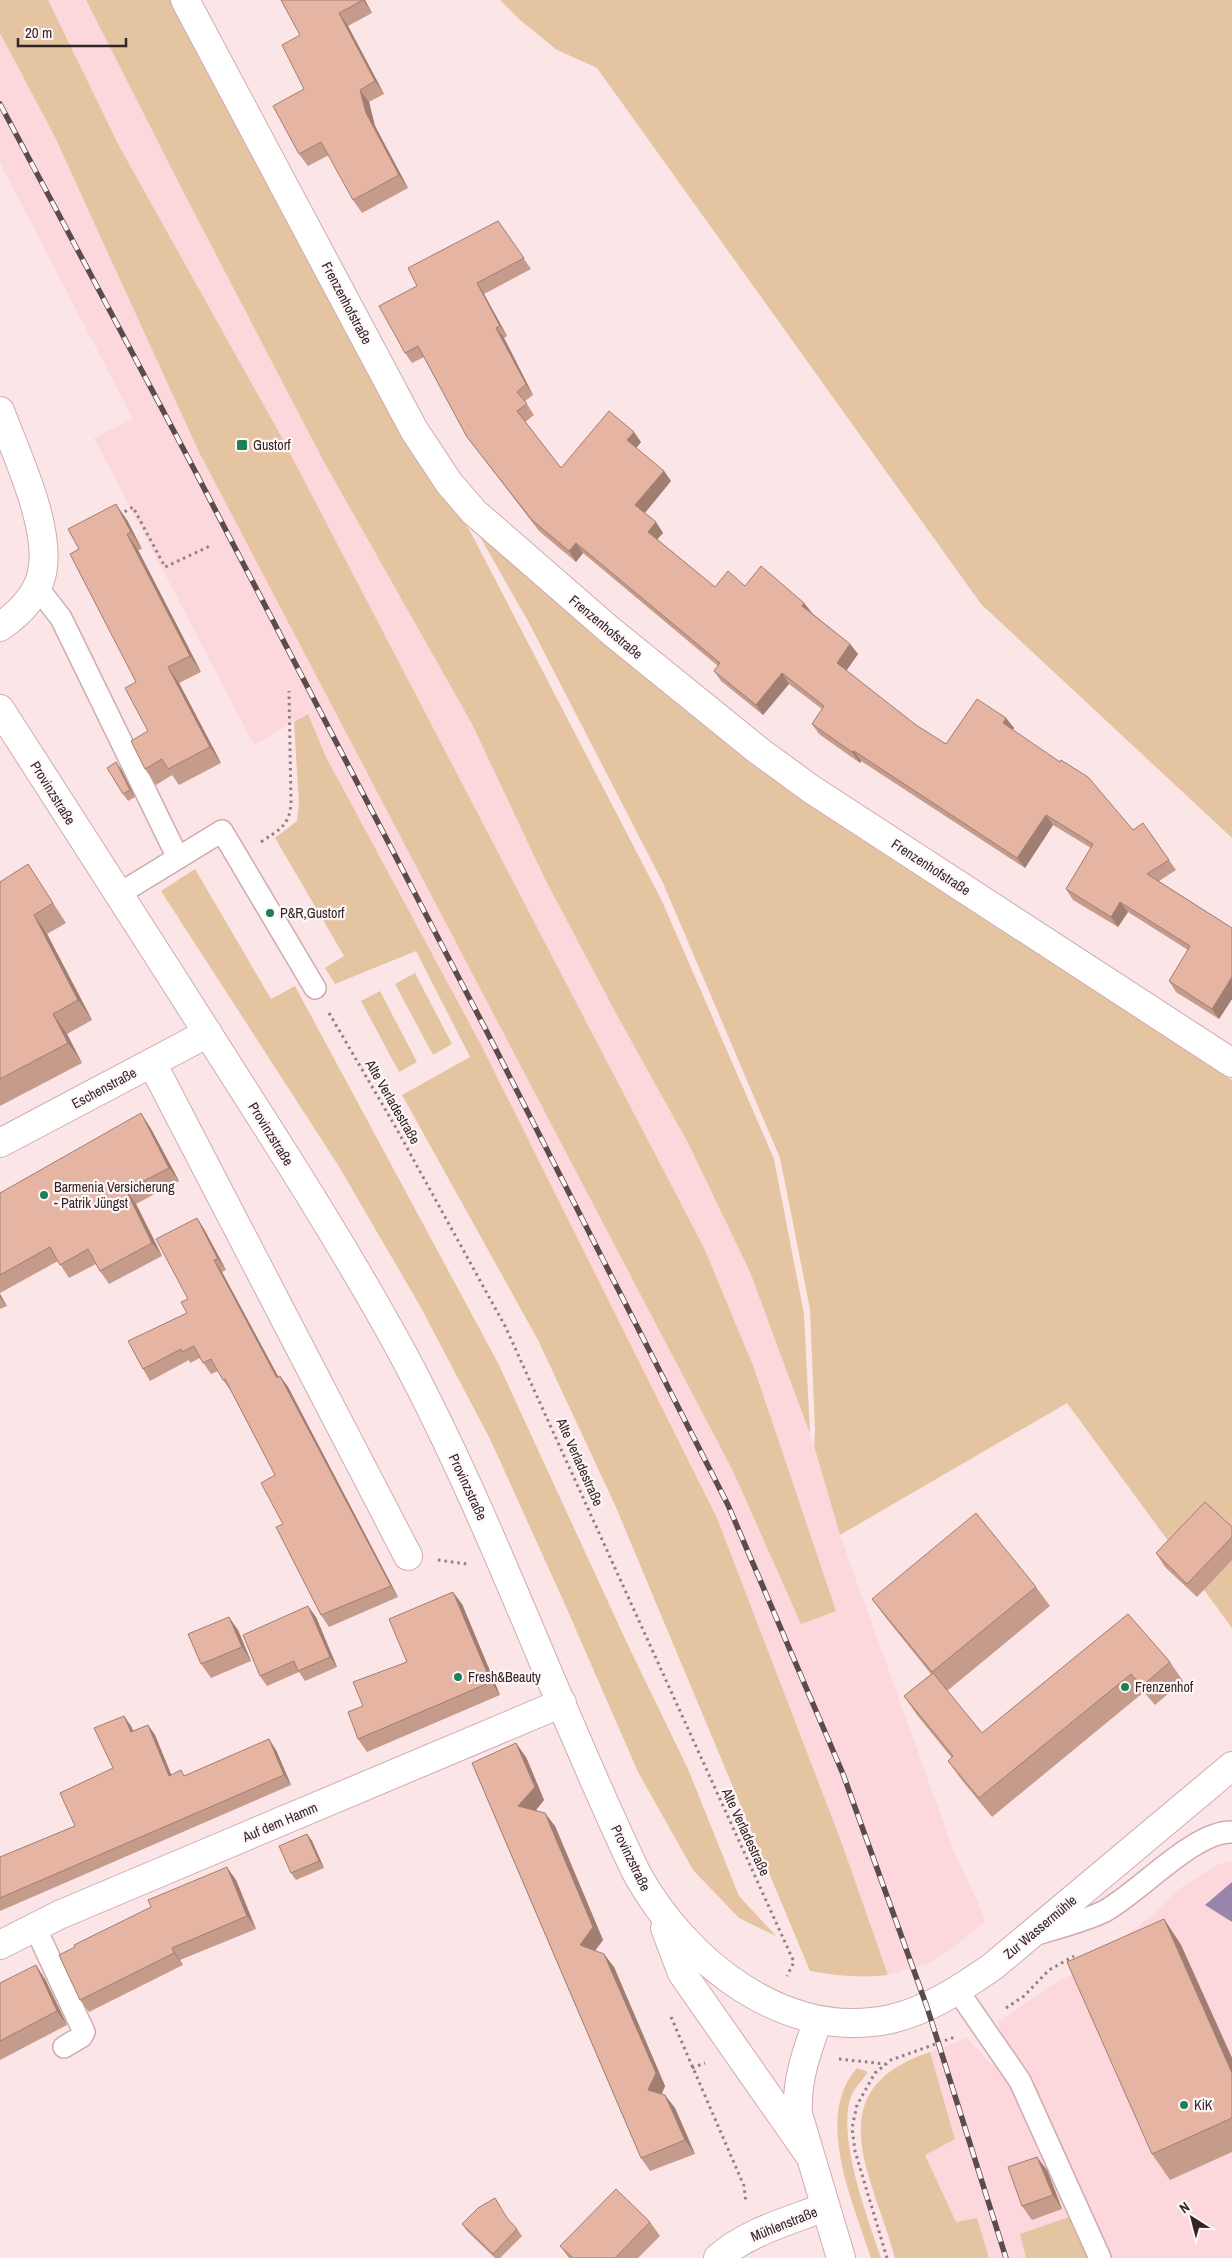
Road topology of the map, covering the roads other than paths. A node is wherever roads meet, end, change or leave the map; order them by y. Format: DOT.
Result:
graph roads {
  1 [pos="184,0"];
  2 [pos="0,411"];
  3 [pos="37,587"];
  4 [pos="0,627"];
  5 [pos="0,709"];
  6 [pos="178,858"];
  7 [pos="119,894"];
  8 [pos="315,988"];
  9 [pos="208,1033"];
  10 [pos="152,1063"];
  11 [pos="1232,1063"];
  12 [pos="0,1142"];
  13 [pos="408,1556"];
  14 [pos="562,1703"];
  15 [pos="1232,1766"];
  16 [pos="1232,1832"];
  17 [pos="656,1906"];
  18 [pos="35,1927"];
  19 [pos="1031,1936"];
  20 [pos="0,1945"];
  21 [pos="958,1991"];
  22 [pos="818,2020"];
  23 [pos="64,2047"];
  24 [pos="810,2156"];
  25 [pos="825,2207"];
  26 [pos="728,2251"];
  27 [pos="841,2258"];
  28 [pos="1100,2258"];
  1 -- 11 [label="street, Frenzenhofstraße"];
  2 -- 3 [label="street"];
  3 -- 4 [label="street"];
  3 -- 6 [label="lane"];
  5 -- 7 [label="street, Provinzstraße"];
  6 -- 7 [label="lane"];
  6 -- 8 [label="lane"];
  7 -- 9 [label="street, Provinzstraße"];
  9 -- 10 [label="street, Eschenstraße"];
  9 -- 14 [label="street, Provinzstraße"];
  10 -- 12 [label="street, Eschenstraße"];
  10 -- 13 [label="street"];
  14 -- 17 [label="street, Provinzstraße"];
  14 -- 18 [label="street, Auf dem Hamm"];
  15 -- 19 [label="street, Zur Wassermühle"];
  16 -- 19 [label="lane"];
  17 -- 22 [label="street, Provinzstraße"];
  17 -- 24 [label="street"];
  18 -- 20 [label="street, Auf dem Hamm"];
  18 -- 23 [label="lane"];
  19 -- 21 [label="street, Zur Wassermühle"];
  21 -- 22 [label="street, Zur Wassermühle"];
  21 -- 28 [label="lane"];
  22 -- 24 [label="street"];
  24 -- 25 [label="street"];
  25 -- 26 [label="street, Mühlenstraße"];
  25 -- 27 [label="street"];
}
